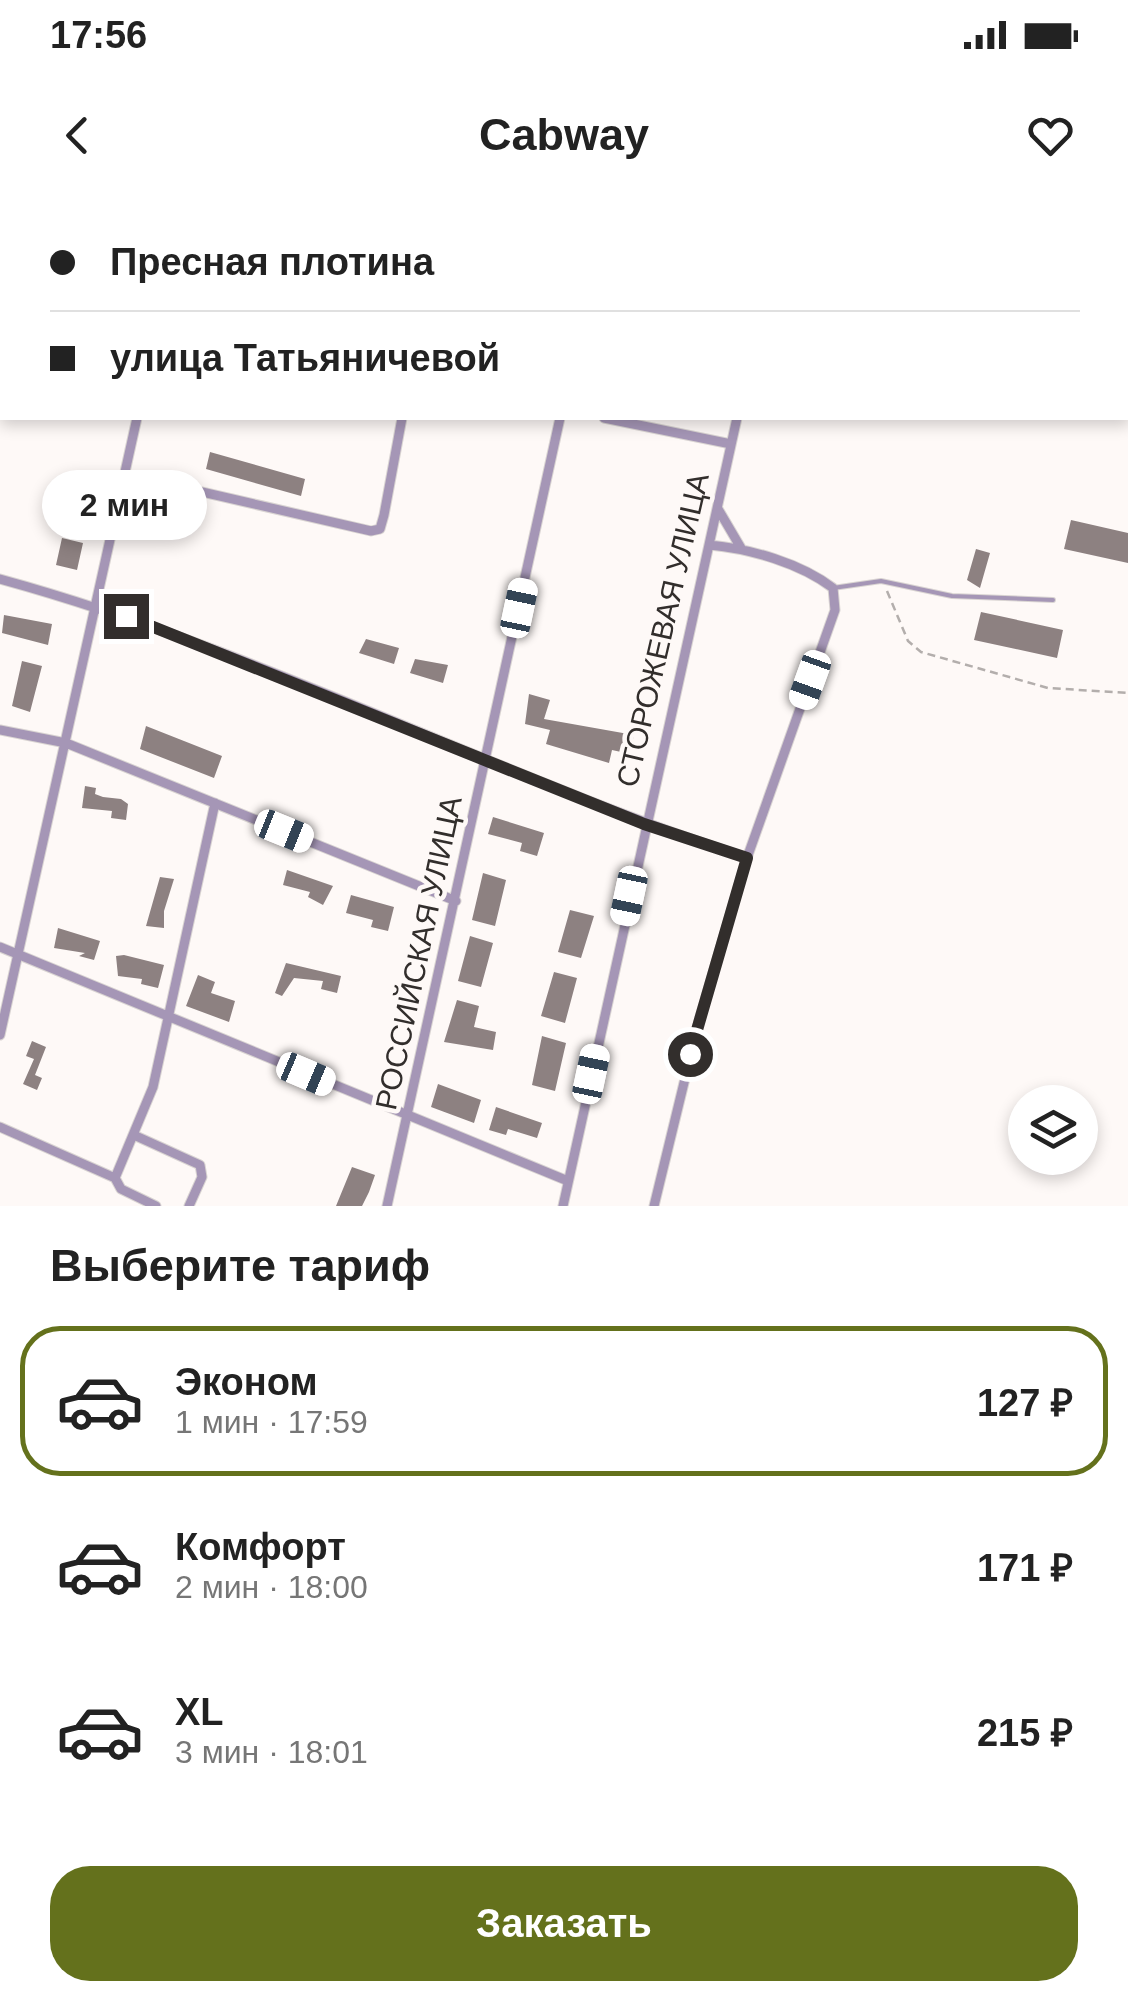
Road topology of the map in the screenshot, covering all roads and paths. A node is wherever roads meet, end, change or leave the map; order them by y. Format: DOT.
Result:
graph roads {
  1 [pos="137,420"];
  2 [pos="402,420"];
  3 [pos="560,420"];
  4 [pos="614,420"];
  5 [pos="737,420"];
  6 [pos="732,444"];
  7 [pos="124,474"];
  8 [pos="718,509"];
  9 [pos="710,545"];
  10 [pos="741,548"];
  11 [pos="0,579"];
  12 [pos="882,581"];
  13 [pos="833,588"];
  14 [pos="1053,600"];
  15 [pos="96,606"];
  16 [pos="1128,694"];
  17 [pos="0,730"];
  18 [pos="66,743"];
  19 [pos="487,760"];
  20 [pos="215,803"];
  21 [pos="644,824"];
  22 [pos="747,858"];
  23 [pos="456,901"];
  24 [pos="0,948"];
  25 [pos="18,954"];
  26 [pos="169,1016"];
  27 [pos="0,1035"];
  28 [pos="409,1117"];
  29 [pos="0,1127"];
  30 [pos="136,1136"];
  31 [pos="115,1178"];
  32 [pos="568,1182"];
  33 [pos="156,1206"];
  34 [pos="189,1206"];
  35 [pos="388,1206"];
  36 [pos="562,1206"];
  37 [pos="654,1206"];
  1 -- 7 [label="street"];
  2 -- 7 [label="street"];
  3 -- 19 [label="street, РОССИЙСКАЯ УЛИЦА"];
  4 -- 6 [label="street"];
  5 -- 6 [label="street, СТОРОЖЕВАЯ УЛИЦА"];
  6 -- 8 [label="street, СТОРОЖЕВАЯ УЛИЦА"];
  7 -- 15 [label="street"];
  8 -- 9 [label="street, СТОРОЖЕВАЯ УЛИЦА"];
  8 -- 10 [label="street"];
  9 -- 10 [label="street"];
  9 -- 21 [label="street, СТОРОЖЕВАЯ УЛИЦА"];
  10 -- 13 [label="street"];
  11 -- 15 [label="street"];
  12 -- 13 [label="lane"];
  12 -- 14 [label="lane"];
  12 -- 16 [label="path"];
  13 -- 22 [label="street"];
  15 -- 18 [label="street"];
  15 -- 19 [label="street"];
  17 -- 18 [label="street"];
  18 -- 20 [label="street"];
  18 -- 25 [label="street"];
  19 -- 21 [label="street"];
  19 -- 23 [label="street, РОССИЙСКАЯ УЛИЦА"];
  20 -- 23 [label="street"];
  20 -- 26 [label="street"];
  21 -- 22 [label="street"];
  21 -- 32 [label="street, СТОРОЖЕВАЯ УЛИЦА"];
  22 -- 37 [label="street"];
  23 -- 28 [label="street, РОССИЙСКАЯ УЛИЦА"];
  24 -- 25 [label="street"];
  25 -- 26 [label="street"];
  25 -- 27 [label="street"];
  26 -- 28 [label="street"];
  26 -- 30 [label="street"];
  28 -- 32 [label="street"];
  28 -- 35 [label="street, РОССИЙСКАЯ УЛИЦА"];
  29 -- 31 [label="street"];
  30 -- 31 [label="street"];
  30 -- 34 [label="street"];
  31 -- 33 [label="street"];
  32 -- 36 [label="street, СТОРОЖЕВАЯ УЛИЦА"];
}
